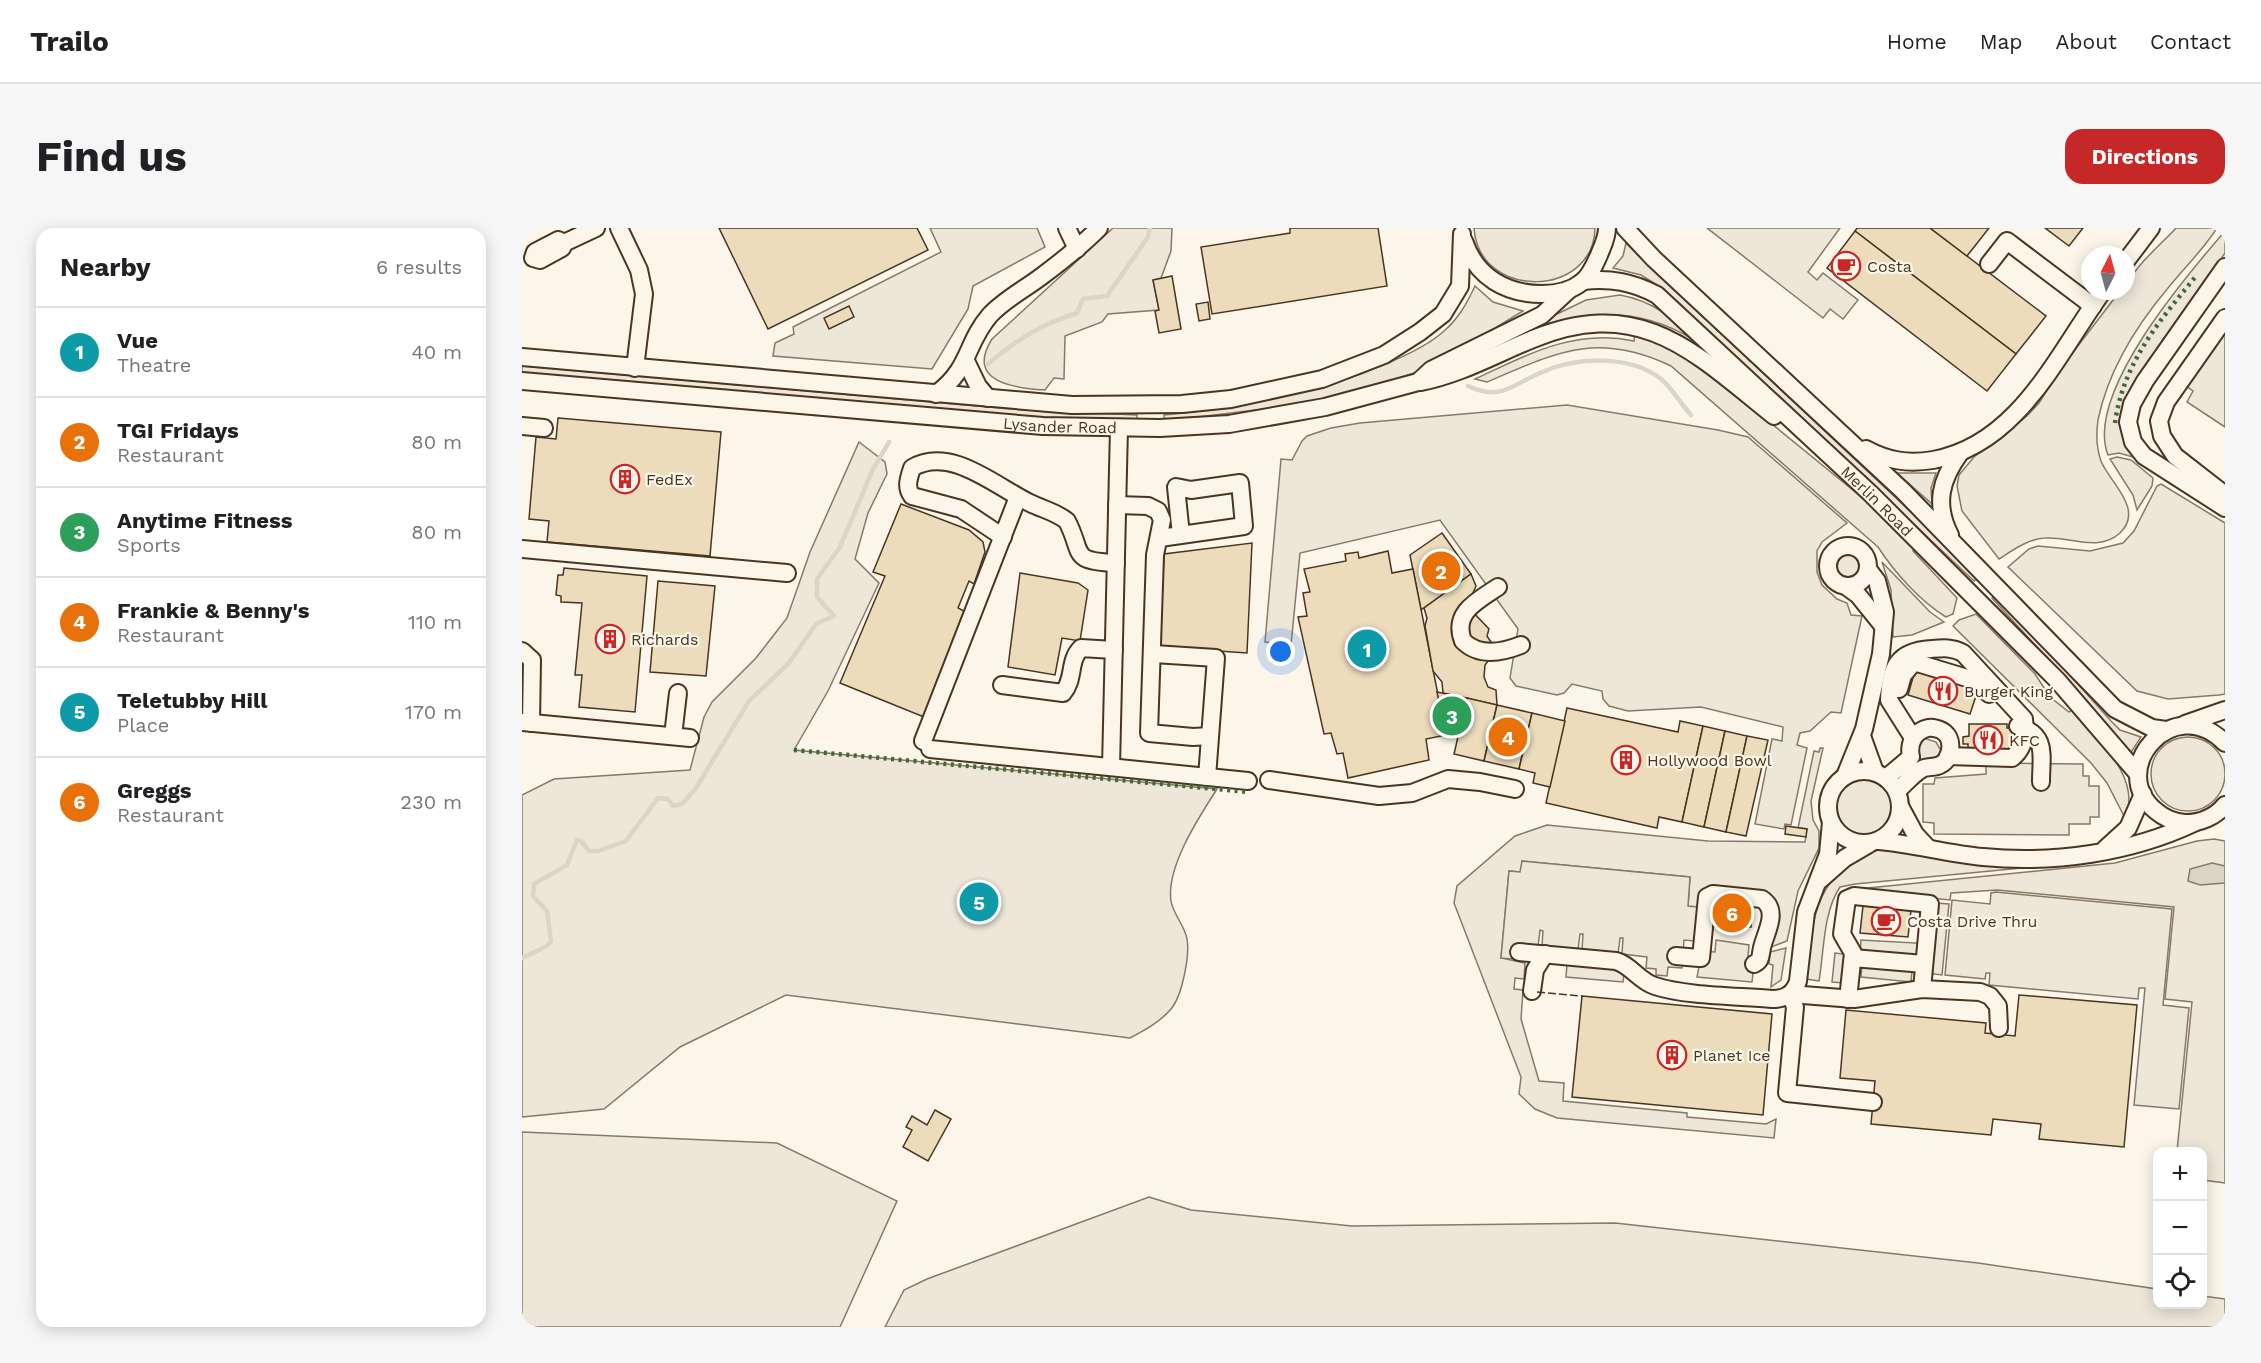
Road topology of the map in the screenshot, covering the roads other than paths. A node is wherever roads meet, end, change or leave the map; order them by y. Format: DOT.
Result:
graph roads {
  1 [pos="596,228"];
  2 [pos="619,228"];
  3 [pos="1067,228"];
  4 [pos="1099,228"];
  5 [pos="1607,228"];
  6 [pos="1625,228"];
  7 [pos="2151,228"];
  8 [pos="1462,231"];
  9 [pos="1077,249"];
  10 [pos="2135,249"];
  11 [pos="528,261"];
  12 [pos="1989,264"];
  13 [pos="2222,278"];
  14 [pos="1583,281"];
  15 [pos="1569,290"];
  16 [pos="2096,300"];
  17 [pos="2092,306"];
  18 [pos="2225,318"];
  19 [pos="522,357"];
  20 [pos="966,361"];
  21 [pos="635,368"];
  22 [pos="522,381"];
  23 [pos="1418,382"];
  24 [pos="936,394"];
  25 [pos="988,398"];
  26 [pos="522,426"];
  27 [pos="544,428"];
  28 [pos="1119,428"];
  29 [pos="1849,440"];
  30 [pos="1960,453"];
  31 [pos="1161,479"];
  32 [pos="1176,488"];
  33 [pos="1870,493"];
  34 [pos="2225,495"];
  35 [pos="1018,497"];
  36 [pos="1117,505"];
  37 [pos="2225,508"];
  38 [pos="1181,535"];
  39 [pos="1004,537"];
  40 [pos="1160,538"];
  41 [pos="1954,543"];
  42 [pos="522,549"];
  43 [pos="1116,563"];
  44 [pos="1868,569"];
  45 [pos="787,573"];
  46 [pos="1498,587"];
  47 [pos="1847,587"];
  48 [pos="1882,626"];
  49 [pos="1521,645"];
  50 [pos="1114,650"];
  51 [pos="522,651"];
  52 [pos="1154,654"];
  53 [pos="1002,685"];
  54 [pos="678,693"];
  55 [pos="2225,710"];
  56 [pos="526,723"];
  57 [pos="2025,728"];
  58 [pos="2170,728"];
  59 [pos="1916,734"];
  60 [pos="1210,736"];
  61 [pos="1862,736"];
  62 [pos="2225,743"];
  63 [pos="1948,756"];
  64 [pos="1112,767"];
  65 [pos="2138,774"];
  66 [pos="1845,776"];
  67 [pos="1207,777"];
  68 [pos="1269,780"];
  69 [pos="1886,780"];
  70 [pos="1248,781"];
  71 [pos="2041,782"];
  72 [pos="1515,789"];
  73 [pos="2142,794"];
  74 [pos="2225,805"];
  75 [pos="1901,808"];
  76 [pos="2201,821"];
  77 [pos="1831,822"];
  78 [pos="2225,822"];
  79 [pos="1874,842"];
  80 [pos="1928,848"];
  81 [pos="2104,850"];
  82 [pos="1820,881"];
  83 [pos="1519,952"];
  84 [pos="1552,955"];
  85 [pos="1676,956"];
  86 [pos="1853,958"];
  87 [pos="1754,964"];
  88 [pos="1924,964"];
  89 [pos="1922,989"];
  90 [pos="1532,991"];
  91 [pos="1790,994"];
  92 [pos="1848,999"];
  93 [pos="1999,1028"];
  94 [pos="1873,1102"];
  1 -- 11 [label="street"];
  2 -- 21 [label="street"];
  3 -- 9 [label="street"];
  4 -- 9 [label="street"];
  5 -- 14 [label="street"];
  6 -- 29 [label="street, Merlin Road"];
  7 -- 10 [label="street"];
  8 -- 15 [label="street"];
  8 -- 25 [label="street, Lysander Road"];
  9 -- 20 [label="street"];
  12 -- 17 [label="street"];
  13 -- 37 [label="street"];
  14 -- 15 [label="street"];
  14 -- 33 [label="street, Merlin Road"];
  15 -- 23 [label="street, Lysander Road"];
  16 -- 17 [label="street"];
  17 -- 30 [label="street"];
  18 -- 34 [label="street"];
  19 -- 21 [label="street, Lysander Road"];
  20 -- 24 [label="street"];
  20 -- 25 [label="street"];
  21 -- 24 [label="street, Lysander Road"];
  22 -- 28 [label="street, Lysander Road"];
  23 -- 28 [label="street, Lysander Road"];
  23 -- 33 [label="street"];
  24 -- 25 [label="street, Lysander Road"];
  26 -- 27 [label="street"];
  28 -- 36 [label="street"];
  29 -- 30 [label="street"];
  29 -- 41 [label="street, Merlin Road"];
  30 -- 41 [label="street"];
  31 -- 32 [label="street"];
  32 -- 38 [label="street"];
  32 -- 38 [label="street"];
  33 -- 65 [label="street, Merlin Road"];
  35 -- 39 [label="street"];
  35 -- 39 [label="street"];
  35 -- 43 [label="street"];
  36 -- 40 [label="street"];
  36 -- 43 [label="street"];
  38 -- 40 [label="street"];
  39 -- 64 [label="street"];
  40 -- 52 [label="street"];
  41 -- 58 [label="street, Merlin Road"];
  42 -- 45 [label="street"];
  43 -- 50 [label="street"];
  44 -- 47 [label="street"];
  44 -- 47 [label="street"];
  44 -- 48 [label="street"];
  46 -- 49 [label="street"];
  47 -- 48 [label="street"];
  48 -- 61 [label="street"];
  50 -- 53 [label="street"];
  50 -- 64 [label="street"];
  51 -- 56 [label="street"];
  52 -- 60 [label="street"];
  52 -- 60 [label="street"];
  54 -- 56 [label="street"];
  55 -- 58 [label="street"];
  57 -- 59 [label="street"];
  57 -- 59 [label="street"];
  57 -- 63 [label="street"];
  57 -- 71 [label="street"];
  58 -- 62 [label="street, Merlin Road"];
  58 -- 65 [label="street"];
  59 -- 63 [label="street"];
  59 -- 69 [label="street"];
  60 -- 67 [label="street"];
  61 -- 66 [label="street"];
  61 -- 69 [label="street"];
  63 -- 69 [label="street"];
  64 -- 67 [label="street"];
  65 -- 73 [label="street"];
  66 -- 69 [label="street"];
  66 -- 77 [label="street"];
  67 -- 70 [label="street"];
  68 -- 72 [label="street"];
  69 -- 75 [label="street"];
  73 -- 76 [label="street"];
  73 -- 81 [label="street"];
  74 -- 76 [label="street"];
  75 -- 79 [label="street"];
  75 -- 80 [label="street"];
  76 -- 78 [label="street"];
  76 -- 81 [label="street"];
  77 -- 79 [label="street"];
  77 -- 82 [label="street"];
  79 -- 80 [label="street"];
  79 -- 82 [label="street"];
  80 -- 81 [label="street"];
  82 -- 91 [label="street"];
  83 -- 84 [label="street"];
  84 -- 90 [label="street"];
  84 -- 91 [label="street"];
  85 -- 87 [label="street"];
  86 -- 88 [label="street"];
  86 -- 88 [label="street"];
  86 -- 92 [label="street"];
  88 -- 89 [label="street"];
  89 -- 92 [label="street"];
  89 -- 93 [label="street"];
  91 -- 92 [label="street"];
  91 -- 94 [label="street"];
}
